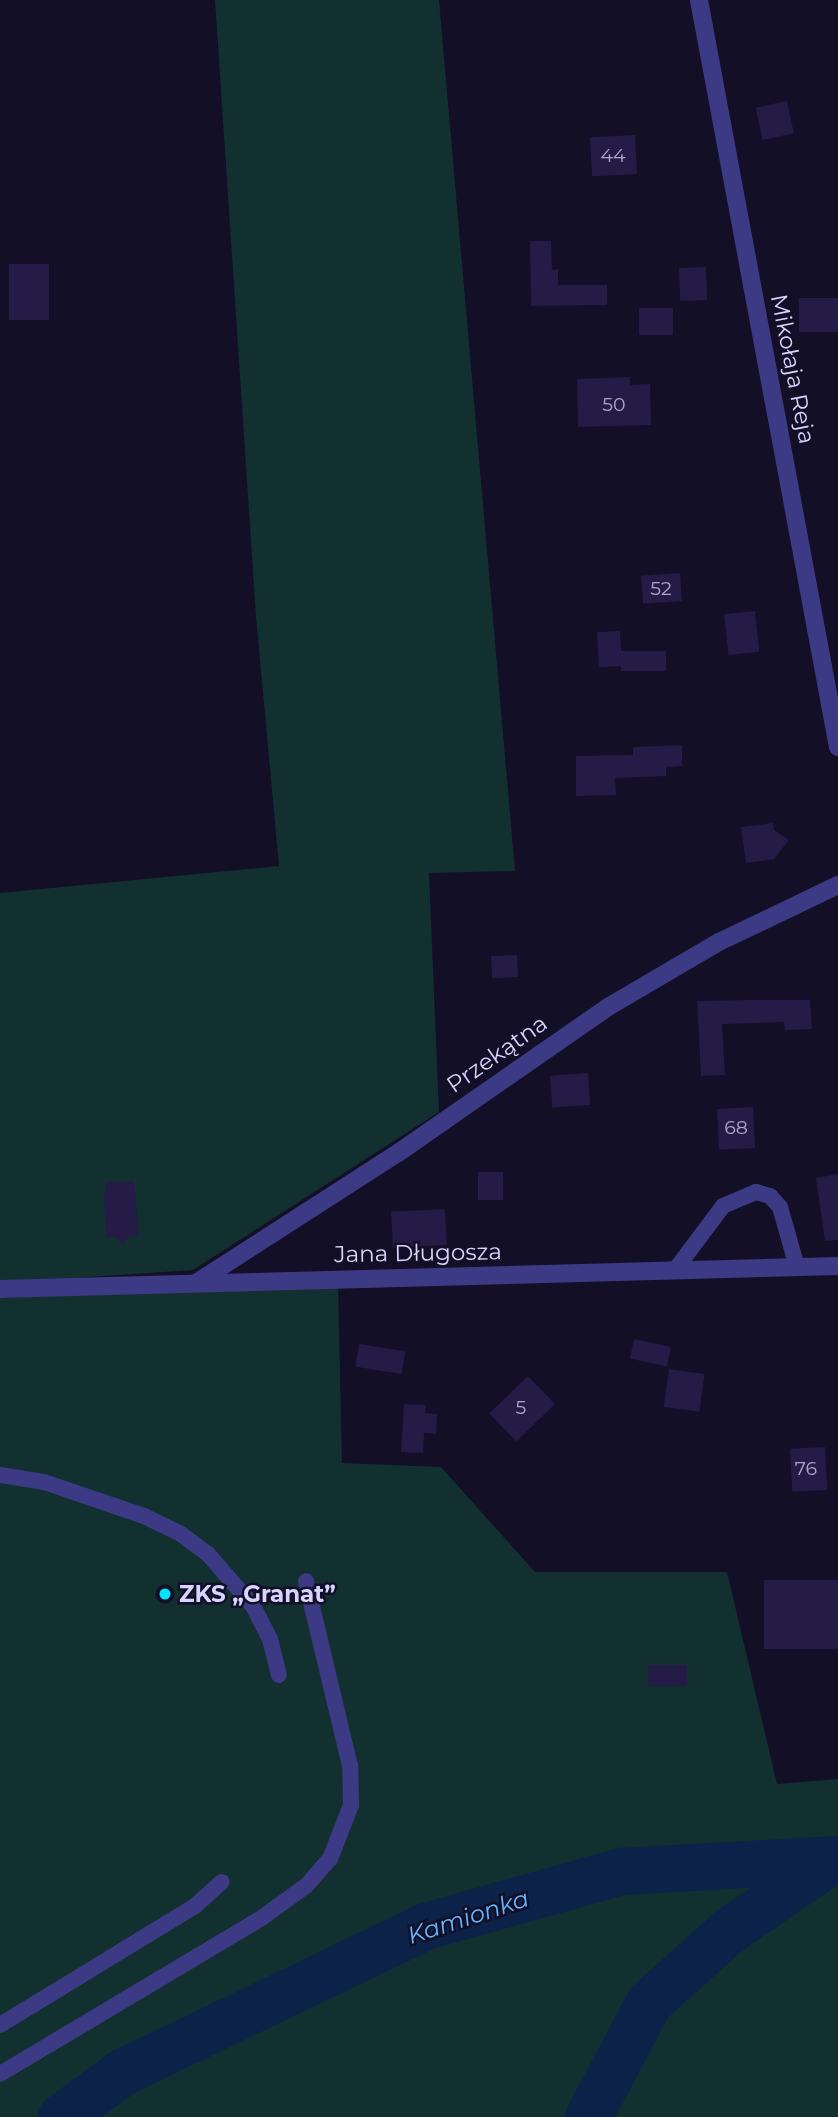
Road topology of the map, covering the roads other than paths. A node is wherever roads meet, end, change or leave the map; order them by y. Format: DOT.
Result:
graph roads {
  1 [pos="699,0"];
  2 [pos="838,747"];
  3 [pos="838,885"];
  4 [pos="838,1266"];
  5 [pos="797,1267"];
  6 [pos="675,1270"];
  7 [pos="196,1283"];
  8 [pos="0,1289"];
  9 [pos="0,1475"];
  10 [pos="306,1581"];
  11 [pos="279,1675"];
  12 [pos="222,1882"];
  13 [pos="0,2025"];
  14 [pos="0,2074"];
  1 -- 2 [label="street, Mikołaja Reja"];
  3 -- 7 [label="street, Przekątna"];
  4 -- 5 [label="street, Jana Długosza"];
  5 -- 6 [label="street, Jana Długosza"];
  5 -- 6 [label="lane"];
  6 -- 7 [label="street, Jana Długosza"];
  7 -- 8 [label="street, Jana Długosza"];
  9 -- 11 [label="lane"];
  10 -- 14 [label="lane"];
  12 -- 13 [label="lane"];
}
